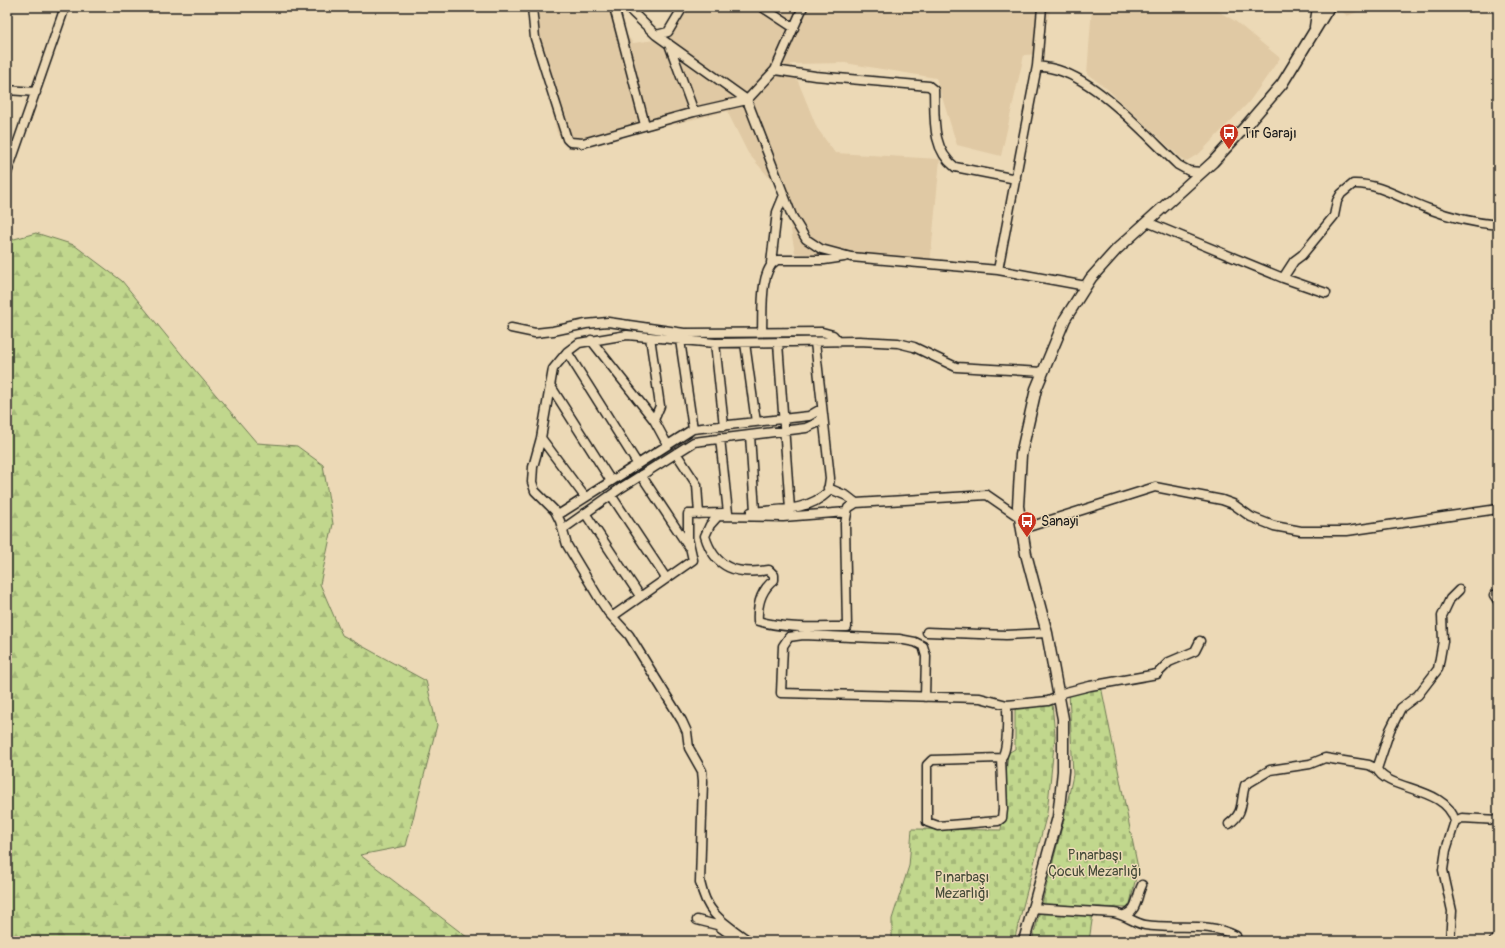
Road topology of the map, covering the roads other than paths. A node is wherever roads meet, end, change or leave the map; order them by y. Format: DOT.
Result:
graph roads {
  1 [pos="65,7"];
  2 [pos="532,7"];
  3 [pos="614,7"];
  4 [pos="627,7"];
  5 [pos="683,7"];
  6 [pos="762,7"];
  7 [pos="803,7"];
  8 [pos="1042,7"];
  9 [pos="1318,7"];
  10 [pos="1329,7"];
  11 [pos="794,28"];
  12 [pos="1314,31"];
  13 [pos="656,35"];
  14 [pos="669,44"];
  15 [pos="1037,66"];
  16 [pos="775,70"];
  17 [pos="7,90"];
  18 [pos="36,92"];
  19 [pos="747,100"];
  20 [pos="694,112"];
  21 [pos="645,125"];
  22 [pos="1202,172"];
  23 [pos="7,173"];
  24 [pos="1016,179"];
  25 [pos="784,195"];
  26 [pos="1147,222"];
  27 [pos="1498,225"];
  28 [pos="851,257"];
  29 [pos="771,263"];
  30 [pos="998,270"];
  31 [pos="1283,278"];
  32 [pos="1086,286"];
  33 [pos="1326,293"];
  34 [pos="511,328"];
  35 [pos="762,331"];
  36 [pos="650,337"];
  37 [pos="591,340"];
  38 [pos="680,340"];
  39 [pos="815,342"];
  40 [pos="839,342"];
  41 [pos="715,343"];
  42 [pos="745,343"];
  43 [pos="778,343"];
  44 [pos="567,352"];
  45 [pos="1043,372"];
  46 [pos="550,385"];
  47 [pos="822,413"];
  48 [pos="784,419"];
  49 [pos="654,420"];
  50 [pos="756,422"];
  51 [pos="724,426"];
  52 [pos="693,429"];
  53 [pos="784,431"];
  54 [pos="750,435"];
  55 [pos="541,438"];
  56 [pos="720,438"];
  57 [pos="668,444"];
  58 [pos="676,453"];
  59 [pos="638,463"];
  60 [pos="641,475"];
  61 [pos="611,481"];
  62 [pos="828,488"];
  63 [pos="611,495"];
  64 [pos="585,497"];
  65 [pos="856,503"];
  66 [pos="790,509"];
  67 [pos="1498,509"];
  68 [pos="755,511"];
  69 [pos="847,512"];
  70 [pos="585,513"];
  71 [pos="728,513"];
  72 [pos="699,514"];
  73 [pos="558,515"];
  74 [pos="1020,517"];
  75 [pos="563,529"];
  76 [pos="1022,529"];
  77 [pos="691,550"];
  78 [pos="666,578"];
  79 [pos="1459,590"];
  80 [pos="640,596"];
  81 [pos="613,616"];
  82 [pos="927,632"];
  83 [pos="1047,633"];
  84 [pos="1200,641"];
  85 [pos="1059,696"];
  86 [pos="925,697"];
  87 [pos="1007,705"];
  88 [pos="1001,758"];
  89 [pos="1376,769"];
  90 [pos="1455,820"];
  91 [pos="1498,820"];
  92 [pos="1229,824"];
  93 [pos="1142,885"];
  94 [pos="1032,908"];
  95 [pos="1124,915"];
  96 [pos="697,920"];
  97 [pos="1236,936"];
  98 [pos="1498,940"];
  99 [pos="740,941"];
  100 [pos="748,941"];
  101 [pos="1024,941"];
  102 [pos="1450,941"];
  103 [pos="1494,941"];
  1 -- 18 [label="street"];
  2 -- 21 [label="street"];
  3 -- 21 [label="street"];
  4 -- 13 [label="street"];
  5 -- 13 [label="street"];
  6 -- 11 [label="street"];
  7 -- 11 [label="street"];
  8 -- 15 [label="street"];
  9 -- 12 [label="main road"];
  10 -- 12 [label="main road"];
  11 -- 16 [label="street"];
  12 -- 22 [label="main road"];
  13 -- 14 [label="street"];
  14 -- 19 [label="street"];
  14 -- 20 [label="street"];
  15 -- 22 [label="street"];
  15 -- 24 [label="street"];
  16 -- 19 [label="street"];
  16 -- 24 [label="street"];
  17 -- 18 [label="street"];
  18 -- 23 [label="street"];
  19 -- 20 [label="street"];
  19 -- 25 [label="street"];
  20 -- 21 [label="street"];
  22 -- 26 [label="main road"];
  24 -- 30 [label="street"];
  25 -- 28 [label="street"];
  25 -- 29 [label="street"];
  26 -- 31 [label="street"];
  26 -- 32 [label="main road"];
  27 -- 31 [label="street"];
  28 -- 29 [label="street"];
  28 -- 30 [label="street"];
  29 -- 35 [label="street"];
  30 -- 32 [label="street"];
  31 -- 33 [label="street"];
  32 -- 45 [label="main road"];
  34 -- 35 [label="street"];
  35 -- 40 [label="street"];
  36 -- 37 [label="street"];
  36 -- 38 [label="street"];
  36 -- 49 [label="street"];
  37 -- 44 [label="street"];
  37 -- 49 [label="street"];
  38 -- 41 [label="street"];
  38 -- 52 [label="street"];
  39 -- 40 [label="street"];
  39 -- 43 [label="street"];
  39 -- 47 [label="street"];
  40 -- 45 [label="street"];
  41 -- 42 [label="street"];
  41 -- 51 [label="street"];
  42 -- 43 [label="street"];
  42 -- 50 [label="street"];
  43 -- 48 [label="street"];
  44 -- 46 [label="street"];
  44 -- 59 [label="street"];
  45 -- 74 [label="main road"];
  46 -- 55 [label="street"];
  46 -- 61 [label="street"];
  47 -- 48 [label="street"];
  47 -- 53 [label="street"];
  47 -- 62 [label="street"];
  48 -- 50 [label="street"];
  48 -- 53 [label="street"];
  49 -- 57 [label="street"];
  50 -- 51 [label="street"];
  51 -- 52 [label="street"];
  52 -- 57 [label="street"];
  53 -- 54 [label="street"];
  53 -- 66 [label="street"];
  54 -- 56 [label="street"];
  54 -- 68 [label="street"];
  55 -- 64 [label="street"];
  55 -- 73 [label="street"];
  56 -- 58 [label="street"];
  56 -- 71 [label="street"];
  57 -- 59 [label="street"];
  58 -- 60 [label="street"];
  58 -- 72 [label="street"];
  59 -- 61 [label="street"];
  60 -- 63 [label="street"];
  60 -- 77 [label="street"];
  61 -- 64 [label="street"];
  62 -- 65 [label="street"];
  62 -- 66 [label="street"];
  63 -- 70 [label="street"];
  63 -- 78 [label="street"];
  64 -- 73 [label="street"];
  65 -- 69 [label="street"];
  65 -- 74 [label="street"];
  66 -- 68 [label="street"];
  67 -- 76 [label="street"];
  68 -- 71 [label="street"];
  69 -- 69 [label="street"];
  70 -- 75 [label="street"];
  70 -- 80 [label="street"];
  71 -- 72 [label="street"];
  72 -- 77 [label="street"];
  73 -- 75 [label="street"];
  74 -- 76 [label="main road"];
  75 -- 81 [label="street"];
  76 -- 83 [label="main road"];
  77 -- 78 [label="street"];
  78 -- 80 [label="street"];
  79 -- 89 [label="street"];
  80 -- 81 [label="street"];
  81 -- 100 [label="street"];
  82 -- 83 [label="street"];
  83 -- 85 [label="main road"];
  84 -- 85 [label="street"];
  85 -- 87 [label="street"];
  85 -- 94 [label="main road"];
  86 -- 86 [label="street"];
  86 -- 87 [label="street"];
  87 -- 88 [label="street"];
  88 -- 88 [label="street"];
  89 -- 90 [label="street"];
  89 -- 92 [label="street"];
  90 -- 91 [label="street"];
  90 -- 102 [label="street"];
  93 -- 95 [label="street"];
  94 -- 95 [label="street"];
  94 -- 101 [label="main road"];
  95 -- 97 [label="street"];
  96 -- 99 [label="street"];
  98 -- 103 [label="street"];
}
